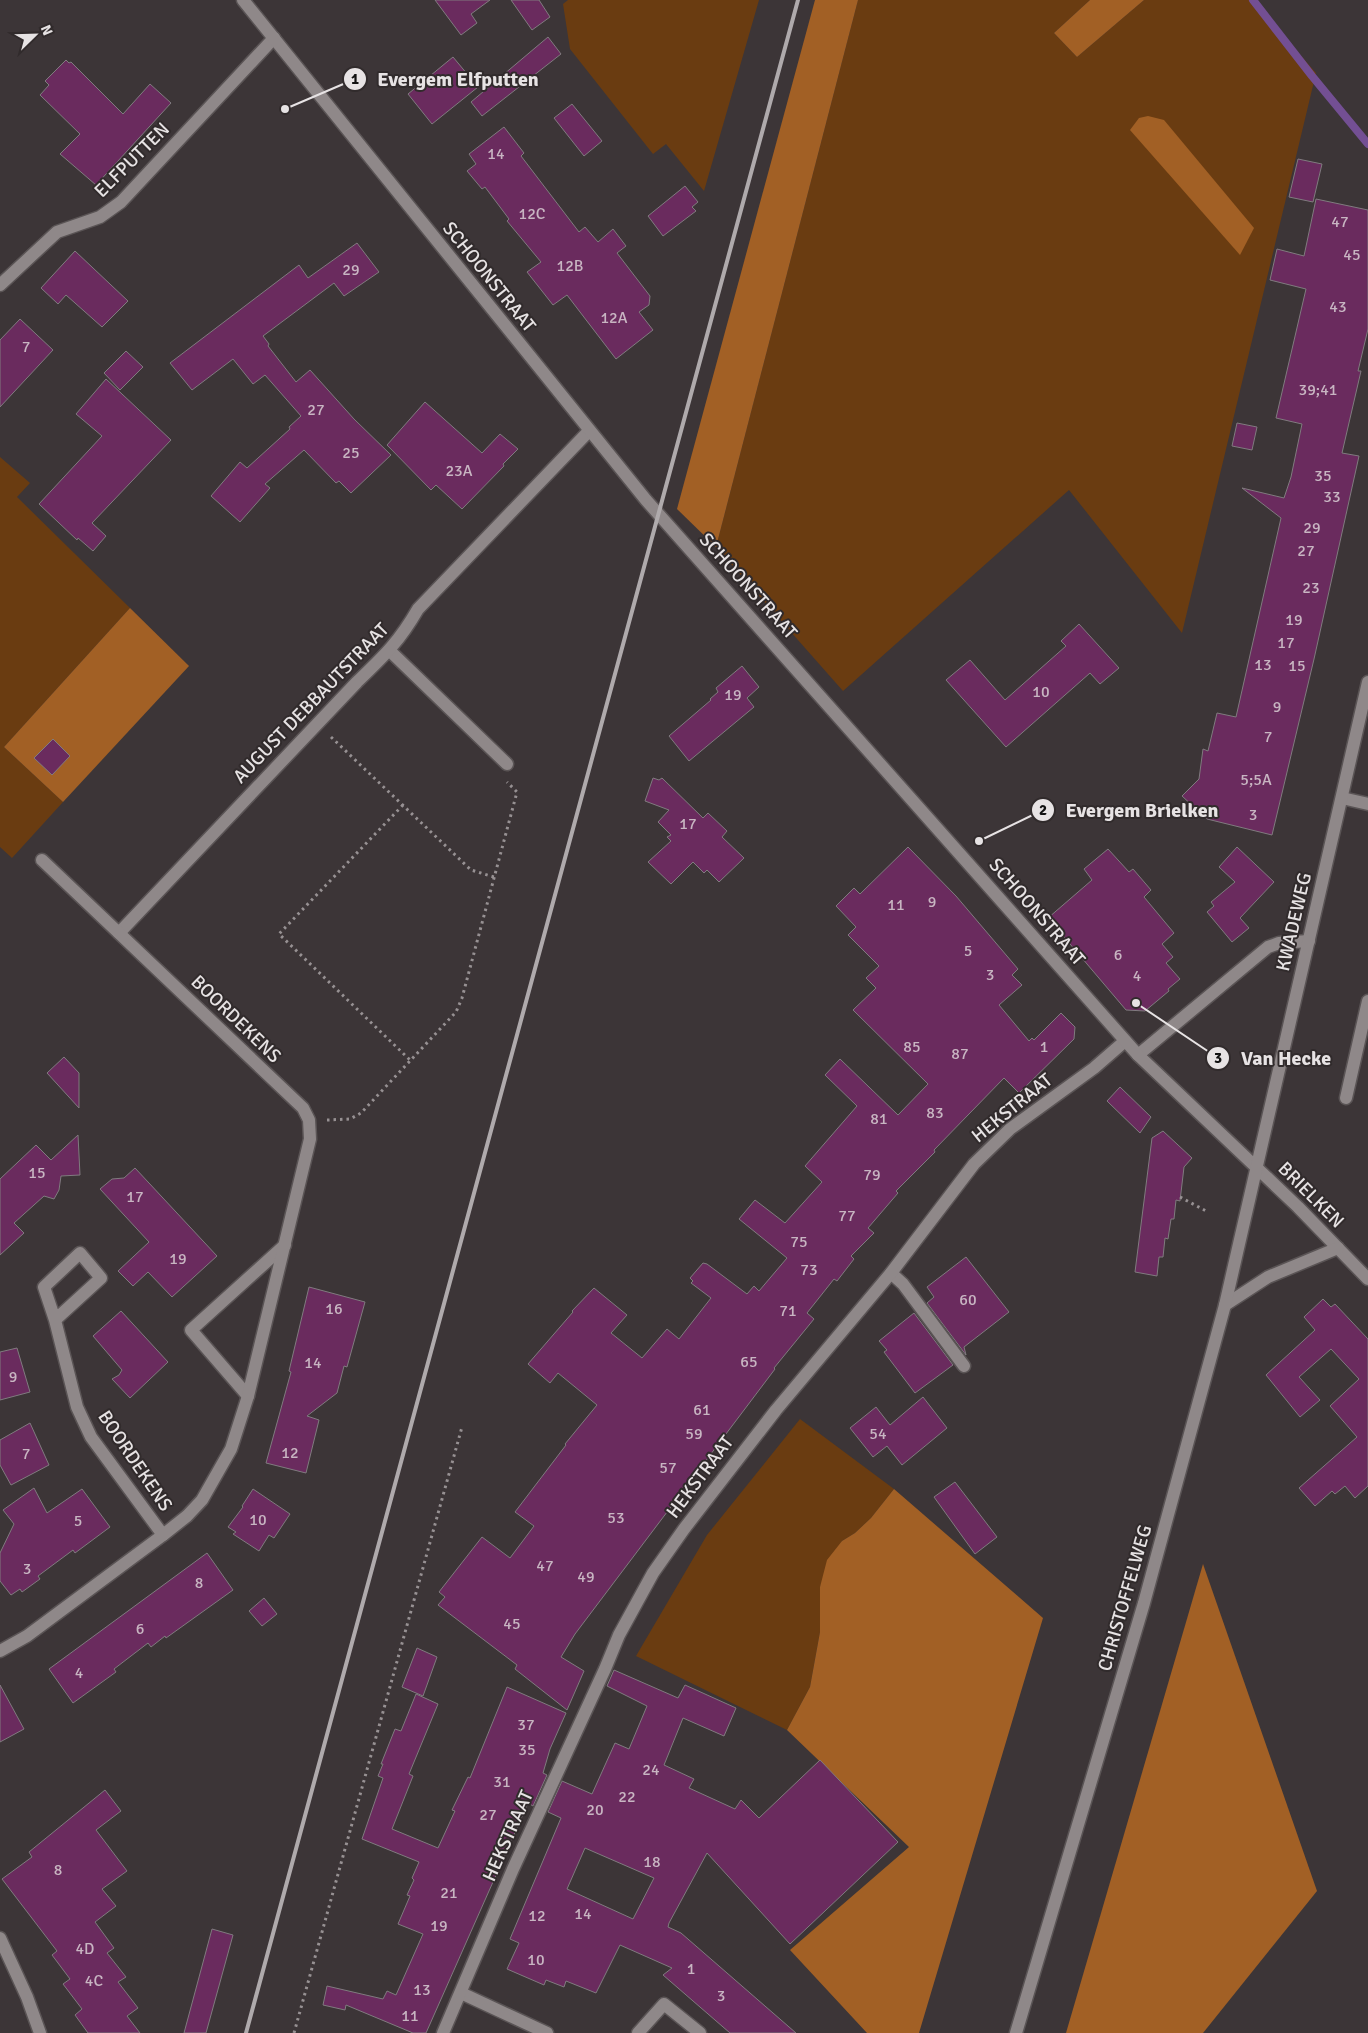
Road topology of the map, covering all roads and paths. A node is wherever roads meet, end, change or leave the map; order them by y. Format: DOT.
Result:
graph roads {
  1 [pos="243,0"];
  2 [pos="274,38"];
  3 [pos="4,272"];
  4 [pos="0,285"];
  5 [pos="588,431"];
  6 [pos="390,651"];
  7 [pos="1368,682"];
  8 [pos="317,724"];
  9 [pos="507,764"];
  10 [pos="1342,798"];
  11 [pos="1368,804"];
  12 [pos="402,805"];
  13 [pos="42,860"];
  14 [pos="494,876"];
  15 [pos="119,933"];
  16 [pos="1309,941"];
  17 [pos="1368,1001"];
  18 [pos="1126,1041"];
  19 [pos="1138,1055"];
  20 [pos="410,1060"];
  21 [pos="1346,1098"];
  22 [pos="309,1120"];
  23 [pos="1258,1169"];
  24 [pos="1180,1197"];
  25 [pos="1208,1212"];
  26 [pos="285,1245"];
  27 [pos="1338,1248"];
  28 [pos="891,1273"];
  29 [pos="1368,1279"];
  30 [pos="1225,1305"];
  31 [pos="55,1320"];
  32 [pos="964,1366"];
  33 [pos="248,1396"];
  34 [pos="462,1427"];
  35 [pos="163,1535"];
  36 [pos="0,1652"];
  37 [pos="0,1938"];
  38 [pos="461,1992"];
  39 [pos="40,2033"];
  40 [pos="294,2033"];
  41 [pos="443,2033"];
  42 [pos="547,2033"];
  43 [pos="638,2033"];
  44 [pos="700,2033"];
  45 [pos="1016,2033"];
  1 -- 2 [label="street, SCHOONSTRAAT"];
  2 -- 3 [label="street, ELFPUTTEN"];
  2 -- 5 [label="street, SCHOONSTRAAT"];
  3 -- 4 [label="street, ELFPUTTEN"];
  5 -- 6 [label="street, AUGUST DEBBAUTSTRAAT"];
  5 -- 18 [label="street, SCHOONSTRAAT"];
  6 -- 8 [label="street, AUGUST DEBBAUTSTRAAT"];
  6 -- 9 [label="street"];
  7 -- 10 [label="street, KWADEWEG"];
  8 -- 12 [label="path"];
  8 -- 15 [label="street, AUGUST DEBBAUTSTRAAT"];
  9 -- 14 [label="path"];
  10 -- 11 [label="street"];
  10 -- 16 [label="street, KWADEWEG"];
  12 -- 14 [label="path"];
  12 -- 20 [label="path"];
  13 -- 15 [label="street, BOORDEKENS"];
  14 -- 20 [label="path"];
  15 -- 22 [label="street, BOORDEKENS"];
  16 -- 19 [label="street"];
  16 -- 23 [label="street, KWADEWEG"];
  17 -- 21 [label="street"];
  18 -- 19 [label="street, SCHOONSTRAAT"];
  18 -- 28 [label="street, HEKSTRAAT"];
  19 -- 23 [label="street, SCHOONSTRAAT"];
  20 -- 22 [label="path"];
  22 -- 26 [label="street, BOORDEKENS"];
  23 -- 27 [label="street, BRIELKEN"];
  23 -- 30 [label="street, CHRISTOFFELWEG"];
  24 -- 25 [label="path"];
  26 -- 33 [label="street, BOORDEKENS"];
  26 -- 33 [label="street"];
  27 -- 29 [label="street, BRIELKEN"];
  27 -- 30 [label="street, BRIELKEN"];
  28 -- 32 [label="street"];
  28 -- 38 [label="street, HEKSTRAAT"];
  30 -- 45 [label="street, CHRISTOFFELWEG"];
  31 -- 31 [label="street, BOORDEKENS"];
  31 -- 35 [label="street, BOORDEKENS"];
  33 -- 35 [label="street, BOORDEKENS"];
  34 -- 40 [label="path"];
  35 -- 36 [label="street, BOORDEKENS"];
  37 -- 39 [label="street"];
  38 -- 41 [label="street, HEKSTRAAT"];
  38 -- 42 [label="street"];
  43 -- 44 [label="street"];
}
